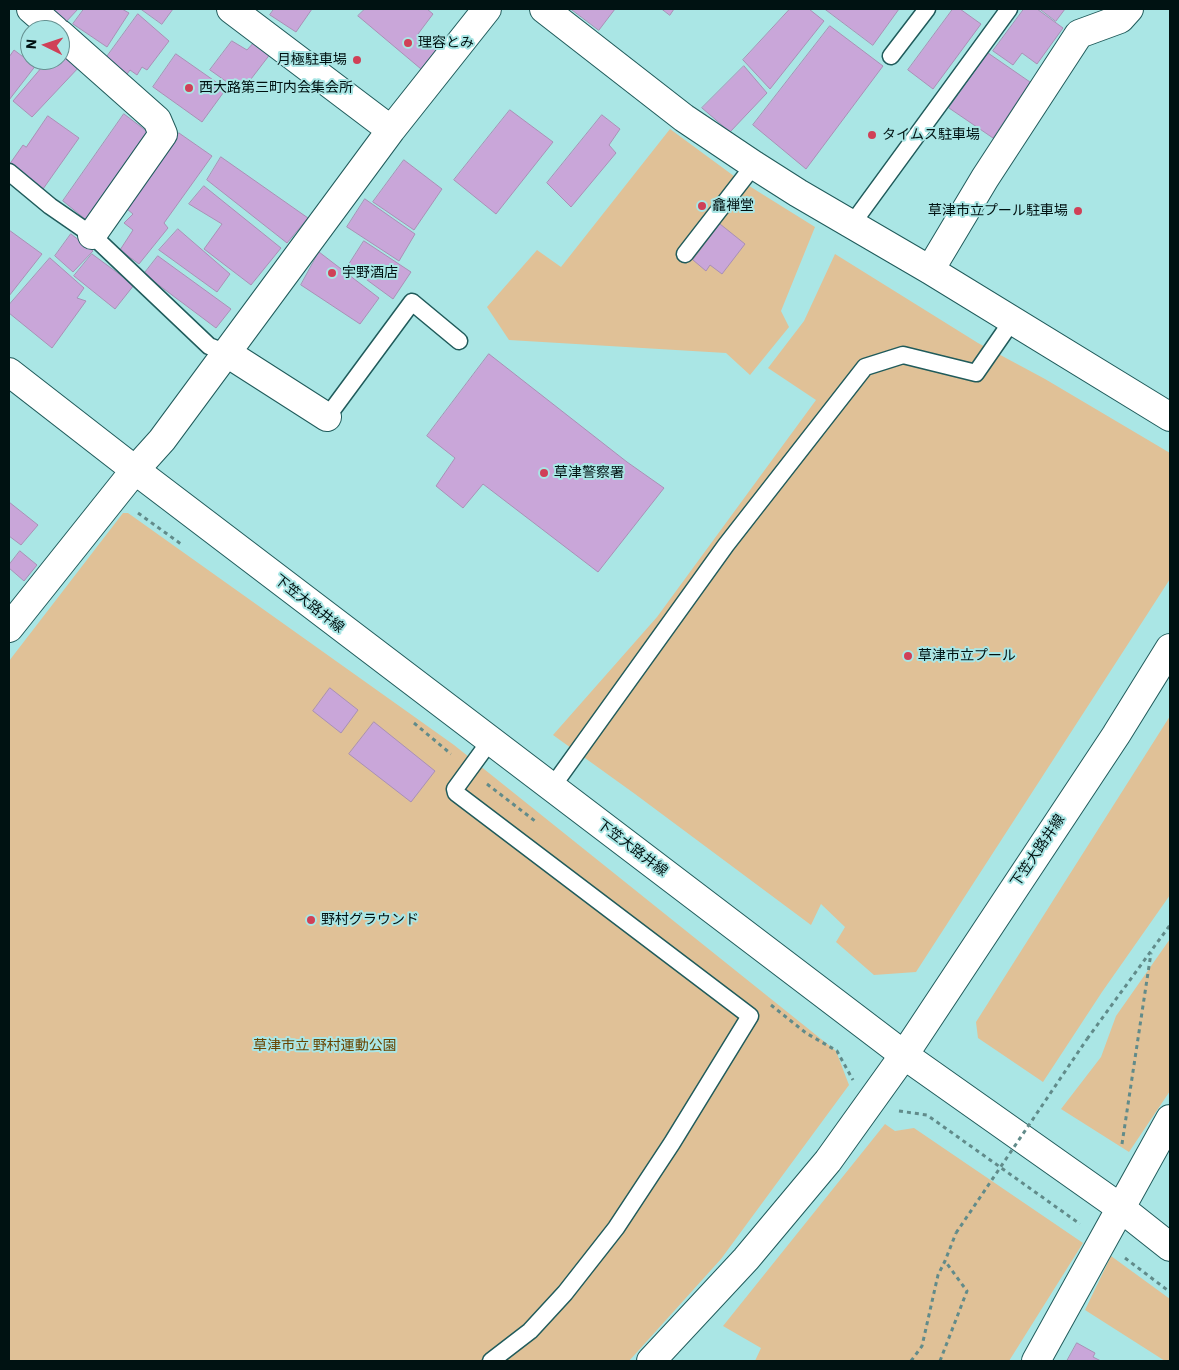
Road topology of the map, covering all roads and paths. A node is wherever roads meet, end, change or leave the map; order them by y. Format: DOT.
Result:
graph roads {
  1 [pos="32,9"];
  2 [pos="487,9"];
  3 [pos="544,9"];
  4 [pos="927,9"];
  5 [pos="1009,9"];
  6 [pos="1129,9"];
  7 [pos="247,14"];
  8 [pos="44,20"];
  9 [pos="70,43"];
  10 [pos="891,56"];
  11 [pos="391,130"];
  12 [pos="754,166"];
  13 [pos="9,172"];
  14 [pos="852,224"];
  15 [pos="92,234"];
  16 [pos="685,254"];
  17 [pos="930,270"];
  18 [pos="1012,321"];
  19 [pos="459,341"];
  20 [pos="227,353"];
  21 [pos="9,372"];
  22 [pos="327,417"];
  23 [pos="1170,417"];
  24 [pos="135,470"];
  25 [pos="9,628"];
  26 [pos="1170,648"];
  27 [pos="490,741"];
  28 [pos="469,770"];
  29 [pos="552,787"];
  30 [pos="538,824"];
  31 [pos="1170,926"];
  32 [pos="1151,953"];
  33 [pos="770,1004"];
  34 [pos="904,1055"];
  35 [pos="874,1096"];
  36 [pos="1170,1119"];
  37 [pos="1122,1146"];
  38 [pos="1122,1209"];
  39 [pos="1103,1242"];
  40 [pos="1170,1247"];
  41 [pos="945,1261"];
  42 [pos="1170,1292"];
  43 [pos="490,1361"];
  44 [pos="651,1361"];
  45 [pos="911,1361"];
  46 [pos="940,1361"];
  47 [pos="1036,1361"];
  1 -- 8 [label="street"];
  2 -- 11 [label="street"];
  3 -- 12 [label="street"];
  4 -- 10 [label="lane"];
  5 -- 14 [label="lane"];
  6 -- 17 [label="street"];
  7 -- 11 [label="street"];
  9 -- 15 [label="street"];
  11 -- 20 [label="street"];
  12 -- 14 [label="street"];
  12 -- 16 [label="lane"];
  13 -- 15 [label="lane"];
  14 -- 17 [label="street"];
  15 -- 20 [label="lane"];
  17 -- 18 [label="street"];
  18 -- 23 [label="street"];
  18 -- 29 [label="lane"];
  19 -- 22 [label="lane"];
  20 -- 22 [label="street"];
  20 -- 24 [label="street"];
  21 -- 24 [label="street, 下笠大路井線"];
  24 -- 25 [label="street"];
  24 -- 27 [label="street, 下笠大路井線"];
  26 -- 34 [label="street, 下笠大路井線"];
  27 -- 28 [label="lane"];
  27 -- 29 [label="street, 下笠大路井線"];
  28 -- 30 [label="path"];
  28 -- 43 [label="lane"];
  29 -- 34 [label="street, 下笠大路井線"];
  31 -- 32 [label="path"];
  32 -- 37 [label="path"];
  32 -- 41 [label="path, bridge"];
  33 -- 35 [label="path"];
  34 -- 35 [label="street"];
  34 -- 38 [label="street"];
  35 -- 39 [label="path"];
  35 -- 44 [label="street"];
  36 -- 38 [label="street"];
  38 -- 39 [label="street"];
  38 -- 40 [label="street"];
  39 -- 42 [label="path"];
  39 -- 47 [label="street"];
  41 -- 45 [label="path"];
  41 -- 46 [label="path"];
}
